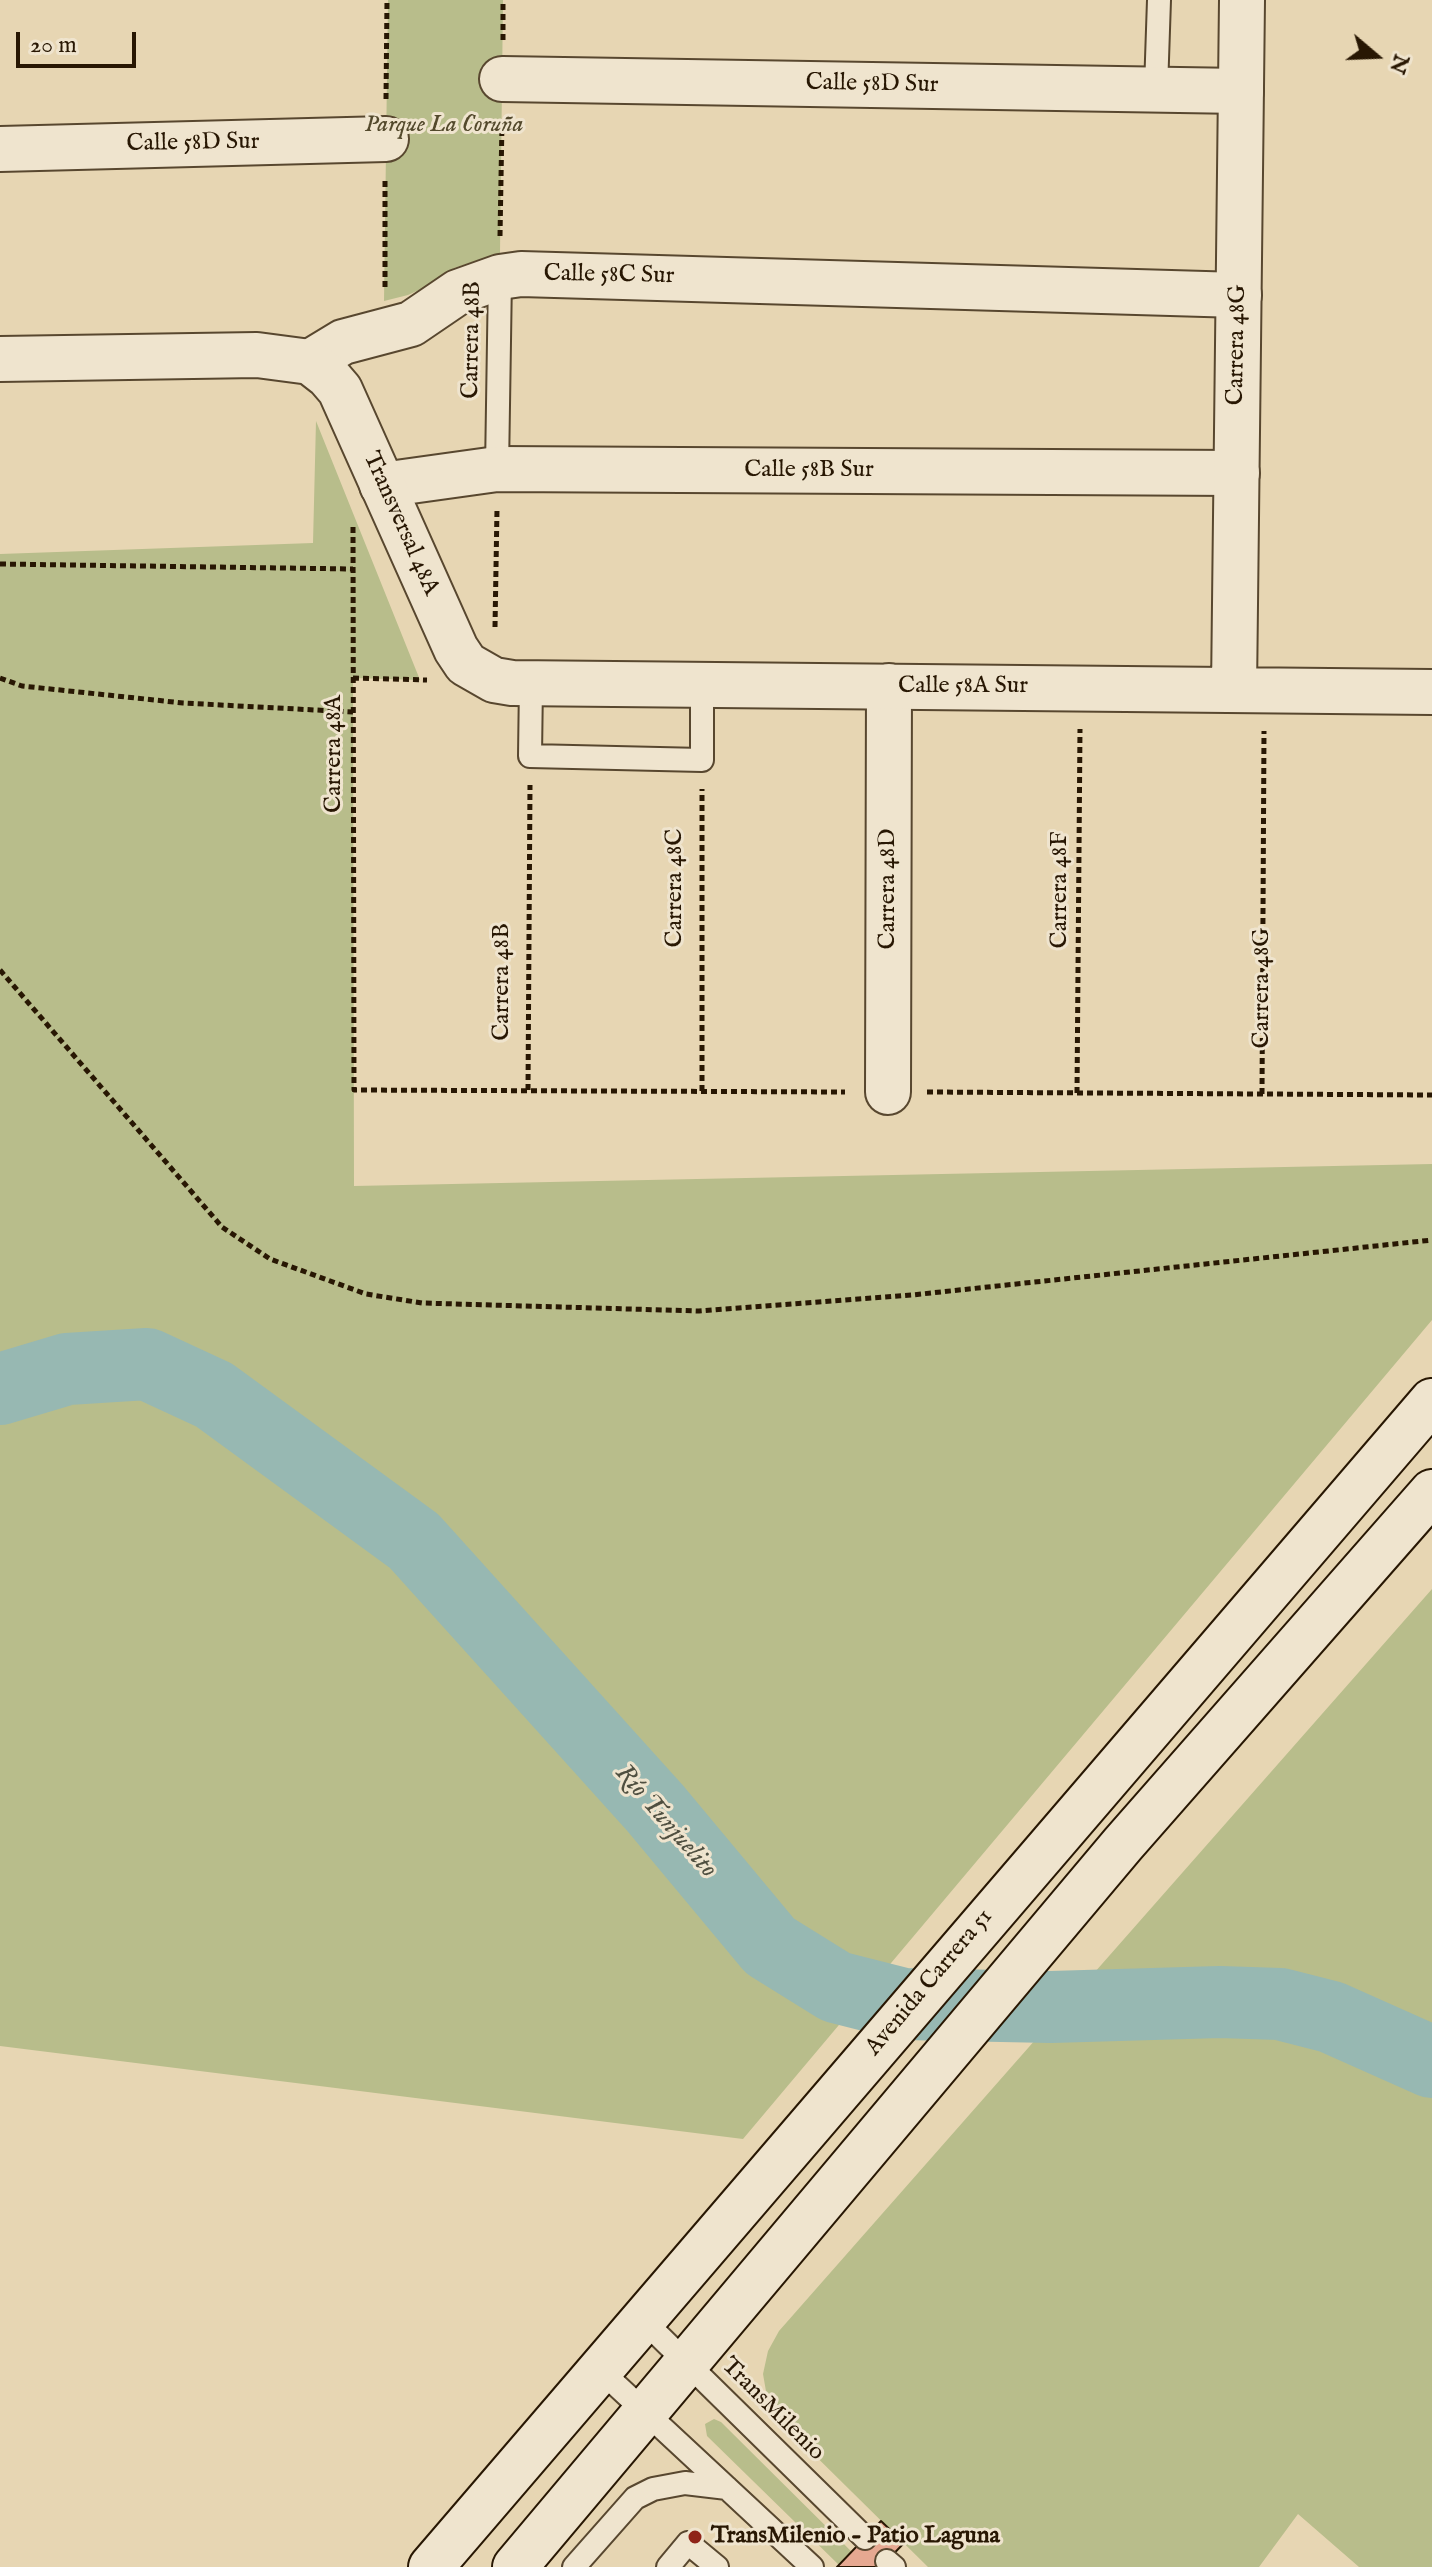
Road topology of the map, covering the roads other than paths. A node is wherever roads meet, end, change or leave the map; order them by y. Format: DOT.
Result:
graph roads {
  1 [pos="1159,0"];
  2 [pos="1242,0"];
  3 [pos="502,79"];
  4 [pos="1156,89"];
  5 [pos="1241,91"];
  6 [pos="386,139"];
  7 [pos="0,149"];
  8 [pos="500,277"];
  9 [pos="1239,295"];
  10 [pos="0,359"];
  11 [pos="310,362"];
  12 [pos="497,469"];
  13 [pos="1237,473"];
  14 [pos="382,485"];
  15 [pos="513,681"];
  16 [pos="702,684"];
  17 [pos="889,686"];
  18 [pos="1249,690"];
  19 [pos="1432,692"];
  20 [pos="888,1092"];
  21 [pos="1432,1401"];
  22 [pos="1432,1492"];
  23 [pos="642,2319"];
  24 [pos="687,2363"];
  25 [pos="600,2370"];
  26 [pos="646,2412"];
  27 [pos="727,2488"];
  28 [pos="865,2538"];
  29 [pos="431,2567"];
  30 [pos="515,2567"];
  31 [pos="574,2567"];
  32 [pos="668,2567"];
  33 [pos="717,2567"];
  34 [pos="812,2567"];
  1 -- 4 [label="lane"];
  2 -- 5 [label="street, Carrera 48G"];
  3 -- 4 [label="street, Calle 58D Sur"];
  4 -- 5 [label="street, Calle 58D Sur"];
  5 -- 9 [label="street, Carrera 48G"];
  6 -- 7 [label="street, Calle 58D Sur"];
  8 -- 9 [label="street, Calle 58C Sur"];
  8 -- 11 [label="street, Calle 58C Sur"];
  8 -- 12 [label="lane, Carrera 48B"];
  9 -- 13 [label="street, Carrera 48G"];
  10 -- 11 [label="street"];
  11 -- 14 [label="street, Transversal 48A"];
  12 -- 13 [label="street, Calle 58B Sur"];
  12 -- 14 [label="street, Calle 58B Sur"];
  13 -- 18 [label="street, Carrera 48G"];
  14 -- 15 [label="street, Transversal 48A"];
  15 -- 16 [label="street, Calle 58A Sur"];
  15 -- 16 [label="lane"];
  16 -- 17 [label="street, Calle 58A Sur"];
  17 -- 18 [label="street, Calle 58A Sur"];
  17 -- 20 [label="street, Carrera 48D"];
  18 -- 19 [label="street, Calle 58A Sur"];
  21 -- 23 [label="street, Avenida Carrera 51"];
  22 -- 24 [label="street"];
  23 -- 24 [label="lane, TransMilenio"];
  23 -- 25 [label="street, Avenida Carrera 51"];
  24 -- 26 [label="street"];
  24 -- 28 [label="lane, TransMilenio"];
  25 -- 26 [label="lane"];
  25 -- 29 [label="street, Avenida Carrera 51"];
  26 -- 27 [label="lane"];
  26 -- 30 [label="street"];
  27 -- 31 [label="lane"];
  27 -- 34 [label="lane"];
  32 -- 33 [label="lane"];
}
